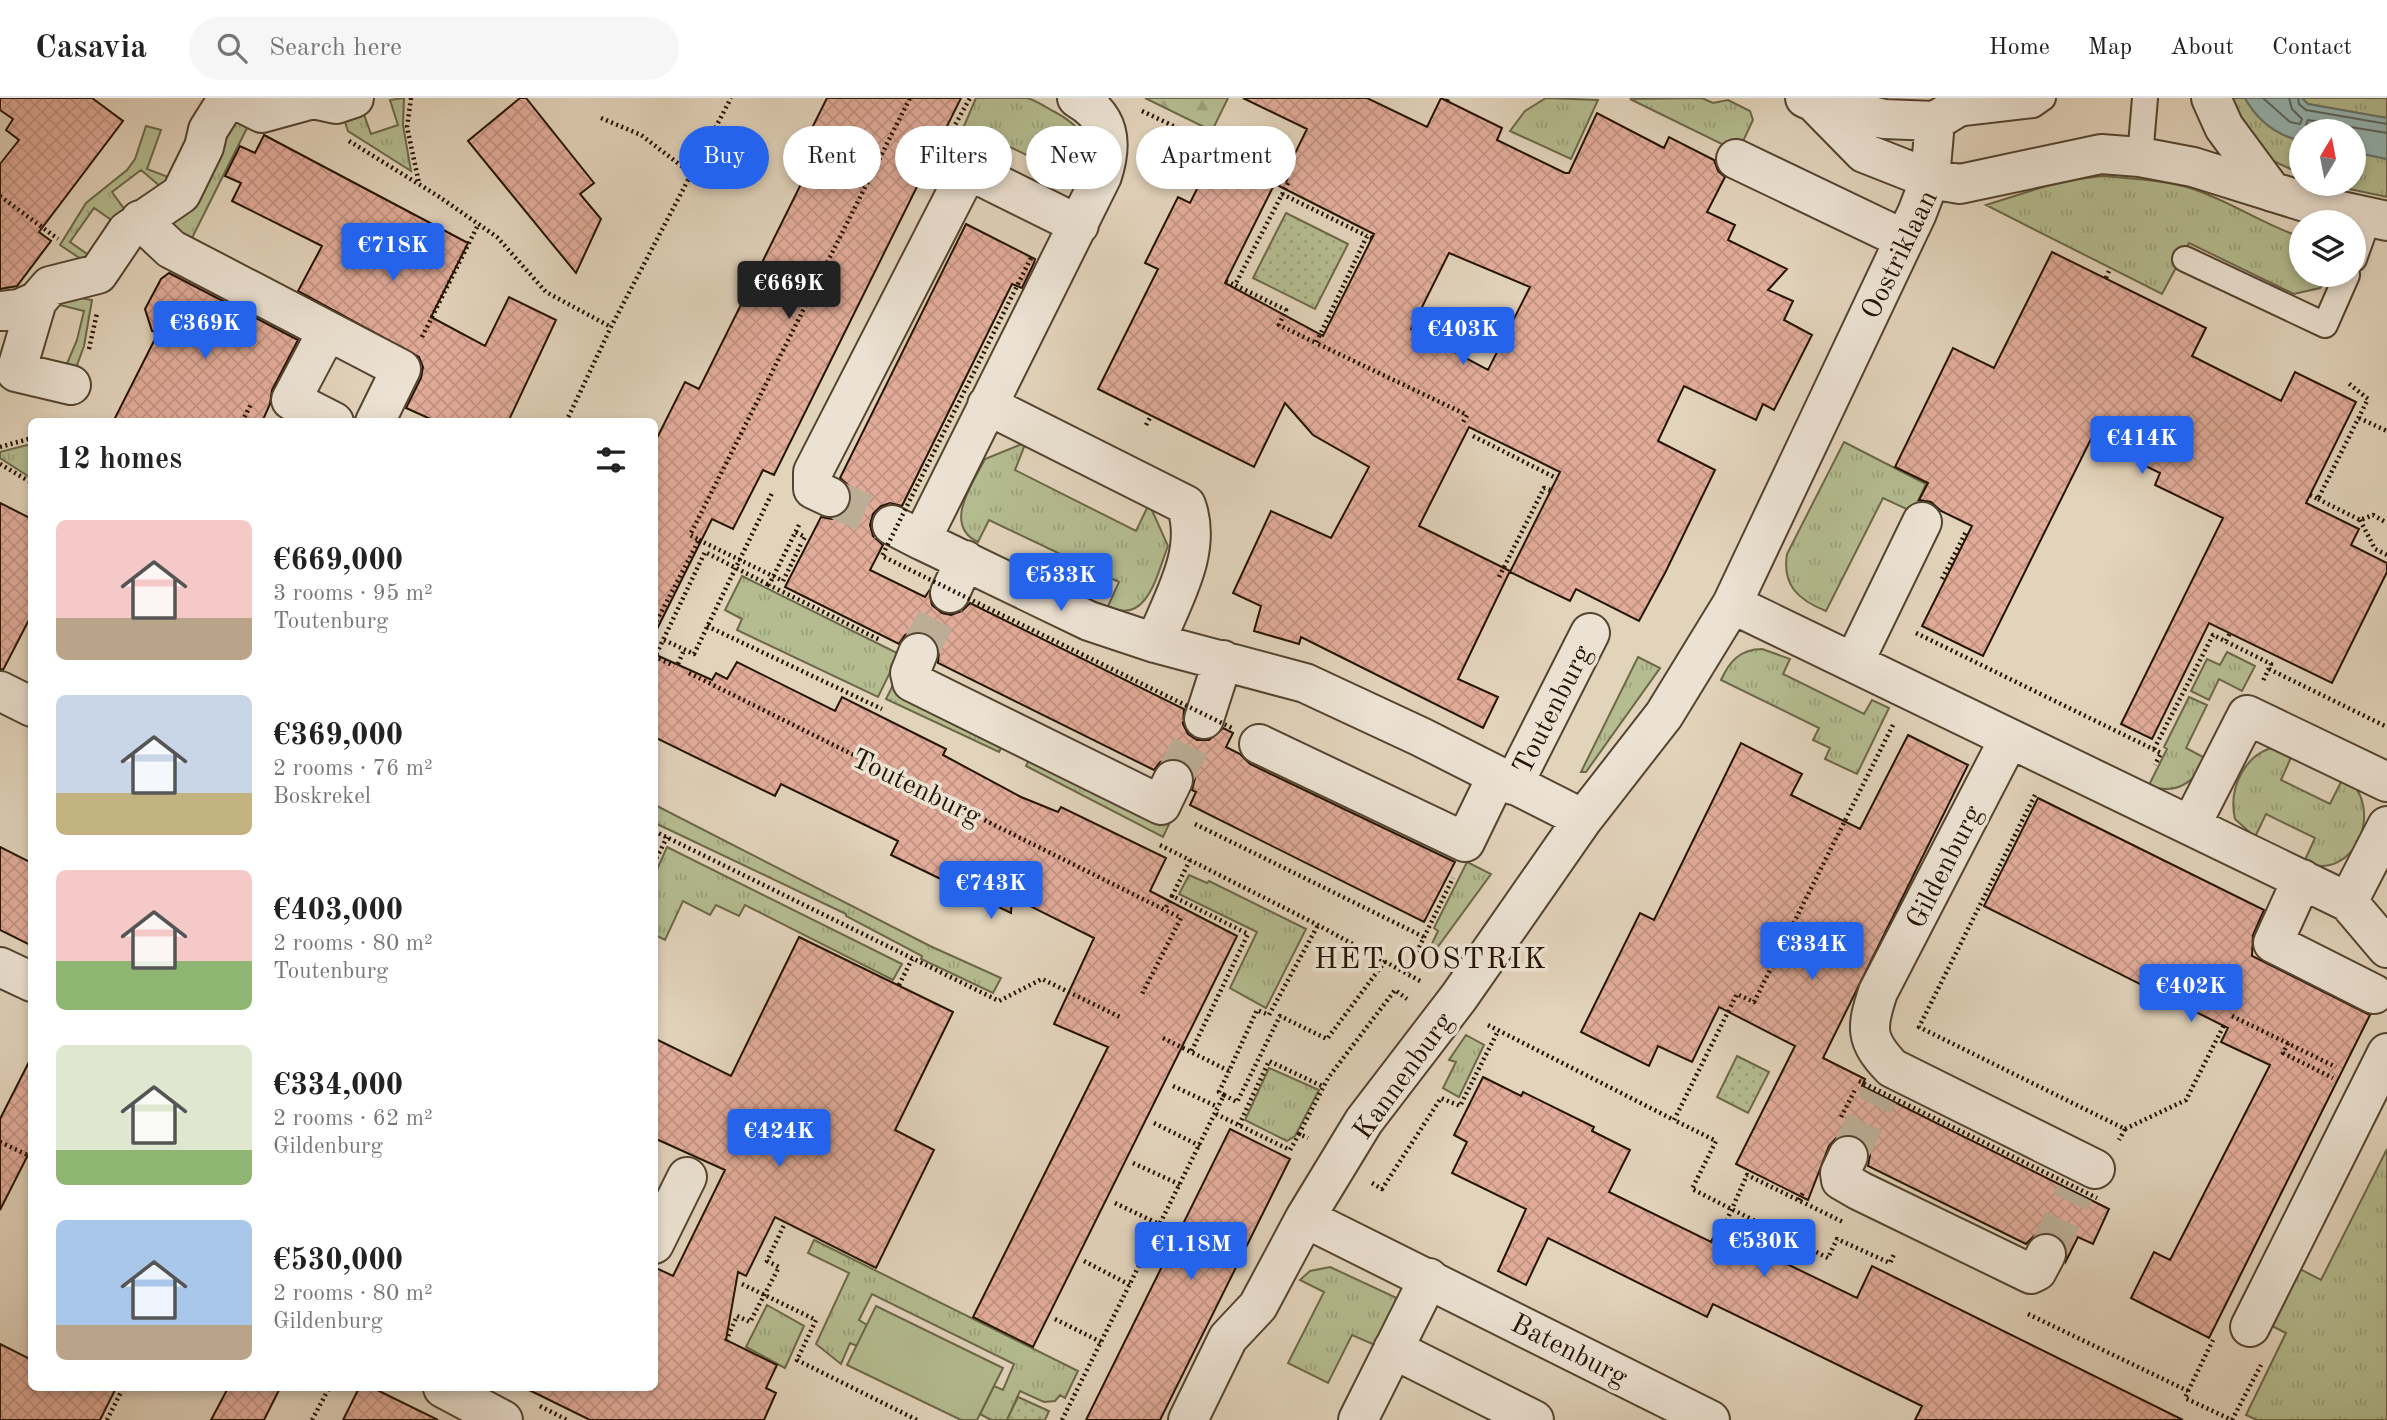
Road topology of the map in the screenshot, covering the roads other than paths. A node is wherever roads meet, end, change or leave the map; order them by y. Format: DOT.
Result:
graph roads {
  1 [pos="230,98"];
  2 [pos="354,98"];
  3 [pos="2043,98"];
  4 [pos="2144,98"];
  5 [pos="2211,98"];
  6 [pos="1810,100"];
  7 [pos="1086,106"];
  8 [pos="1952,111"];
  9 [pos="2140,157"];
  10 [pos="1736,159"];
  11 [pos="1930,179"];
  12 [pos="2272,192"];
  13 [pos="2378,219"];
  14 [pos="140,220"];
  15 [pos="1079,225"];
  16 [pos="1903,239"];
  17 [pos="2366,239"];
  18 [pos="2185,259"];
  19 [pos="2342,287"];
  20 [pos="37,301"];
  21 [pos="0,312"];
  22 [pos="327,332"];
  23 [pos="71,386"];
  24 [pos="987,405"];
  25 [pos="326,418"];
  26 [pos="376,418"];
  27 [pos="830,497"];
  28 [pos="1922,523"];
  29 [pos="1732,604"];
  30 [pos="1590,634"];
  31 [pos="1155,643"];
  32 [pos="917,655"];
  33 [pos="1223,660"];
  34 [pos="1854,662"];
  35 [pos="0,691"];
  36 [pos="28,705"];
  37 [pos="2009,739"];
  38 [pos="1505,781"];
  39 [pos="2387,782"];
  40 [pos="1167,792"];
  41 [pos="1583,819"];
  42 [pos="2191,825"];
  43 [pos="2387,826"];
  44 [pos="2302,879"];
  45 [pos="2348,902"];
  46 [pos="2387,948"];
  47 [pos="0,967"];
  48 [pos="28,980"];
  49 [pos="2374,994"];
  50 [pos="2387,1053"];
  51 [pos="1848,1156"];
  52 [pos="2094,1175"];
  53 [pos="687,1177"];
  54 [pos="1305,1218"];
  55 [pos="658,1236"];
  56 [pos="2046,1254"];
  57 [pos="1429,1278"];
  58 [pos="2250,1327"];
  59 [pos="1393,1349"];
  60 [pos="449,1391"];
  61 [pos="488,1409"];
  62 [pos="1188,1420"];
  63 [pos="1358,1420"];
  64 [pos="1534,1420"];
  65 [pos="1710,1420"];
  1 -- 2 [label="street"];
  1 -- 14 [label="street"];
  3 -- 8 [label="lane"];
  4 -- 9 [label="lane"];
  5 -- 12 [label="street"];
  6 -- 8 [label="street"];
  6 -- 11 [label="street"];
  7 -- 15 [label="street"];
  8 -- 11 [label="street"];
  9 -- 11 [label="street, Oostriklaan"];
  9 -- 12 [label="street, Oostriklaan"];
  10 -- 16 [label="street"];
  11 -- 16 [label="street, Oostriklaan"];
  12 -- 13 [label="street, Oostriklaan"];
  13 -- 17 [label="lane"];
  14 -- 20 [label="street"];
  14 -- 22 [label="street"];
  15 -- 24 [label="street"];
  15 -- 27 [label="street"];
  16 -- 29 [label="street, Oostriklaan"];
  18 -- 19 [label="lane"];
  20 -- 21 [label="street"];
  20 -- 23 [label="street"];
  22 -- 25 [label="street"];
  22 -- 26 [label="street"];
  24 -- 31 [label="street"];
  24 -- 31 [label="street, Toutenburg"];
  28 -- 34 [label="street"];
  29 -- 34 [label="street"];
  29 -- 41 [label="street, Kannenburg"];
  30 -- 38 [label="street, Toutenburg"];
  31 -- 33 [label="street, Toutenburg"];
  32 -- 40 [label="street"];
  33 -- 38 [label="street, Toutenburg"];
  33 -- 38 [label="street, Toutenburg"];
  34 -- 37 [label="street"];
  35 -- 36 [label="street"];
  37 -- 42 [label="street"];
  37 -- 52 [label="street, Gildenburg"];
  38 -- 41 [label="street, Toutenburg"];
  39 -- 42 [label="street"];
  41 -- 54 [label="street, Kannenburg"];
  42 -- 44 [label="street"];
  43 -- 45 [label="street"];
  44 -- 45 [label="street"];
  44 -- 49 [label="street"];
  45 -- 46 [label="street"];
  47 -- 48 [label="street"];
  50 -- 58 [label="street"];
  51 -- 56 [label="street"];
  53 -- 55 [label="street"];
  54 -- 57 [label="street, Batenburg"];
  54 -- 62 [label="street, Kannenburg"];
  57 -- 59 [label="street"];
  57 -- 65 [label="street, Batenburg"];
  59 -- 63 [label="street"];
  59 -- 64 [label="street"];
  60 -- 61 [label="street"];
}
